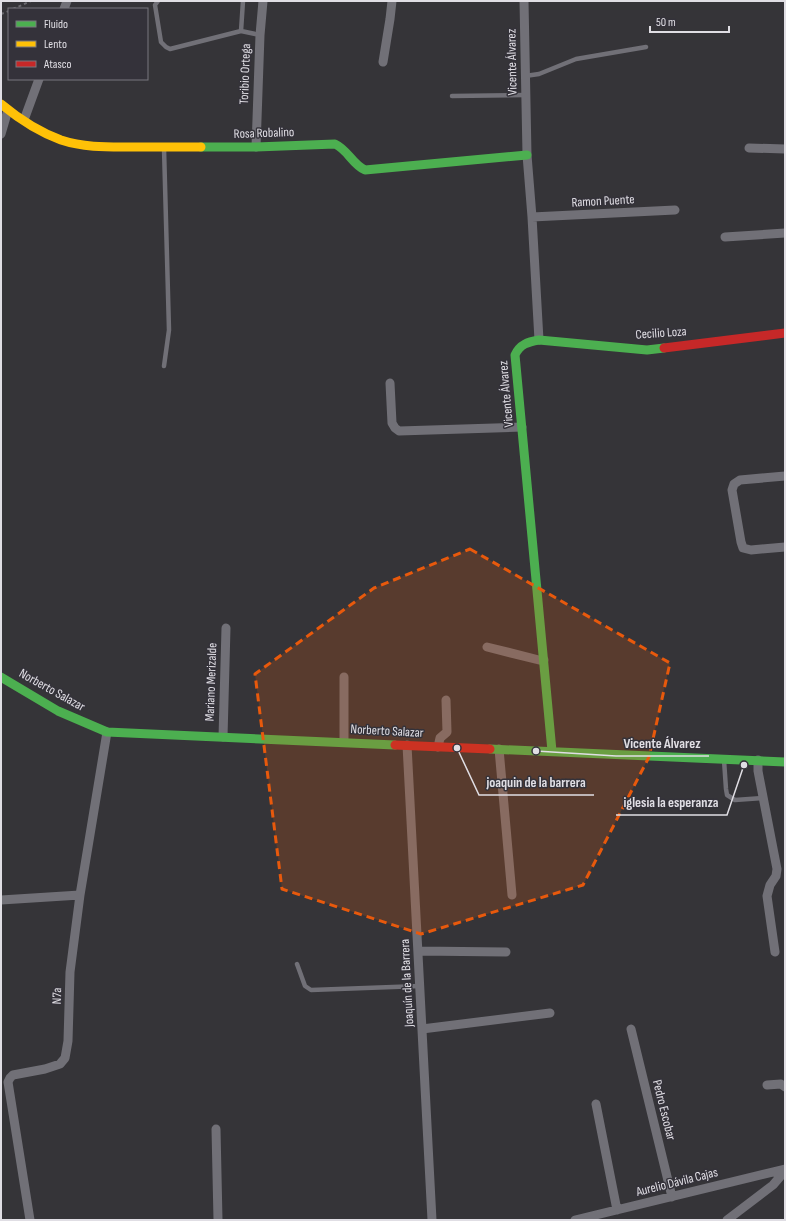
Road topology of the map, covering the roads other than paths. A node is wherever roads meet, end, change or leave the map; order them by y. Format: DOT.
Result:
graph roads {
  1 [pos="158,1"];
  2 [pos="243,1"];
  3 [pos="263,1"];
  4 [pos="392,1"];
  5 [pos="524,1"];
  6 [pos="241,31"];
  7 [pos="260,35"];
  8 [pos="646,48"];
  9 [pos="383,62"];
  10 [pos="525,76"];
  11 [pos="38,80"];
  12 [pos="526,95"];
  13 [pos="452,96"];
  14 [pos="4,107"];
  15 [pos="24,120"];
  16 [pos="1,134"];
  17 [pos="256,147"];
  18 [pos="164,148"];
  19 [pos="749,148"];
  20 [pos="785,149"];
  21 [pos="527,155"];
  22 [pos="675,210"];
  23 [pos="532,217"];
  24 [pos="785,233"];
  25 [pos="725,237"];
  26 [pos="785,333"];
  27 [pos="539,340"];
  28 [pos="164,366"];
  29 [pos="390,383"];
  30 [pos="522,427"];
  31 [pos="785,476"];
  32 [pos="785,547"];
  33 [pos="226,628"];
  34 [pos="487,647"];
  35 [pos="544,660"];
  36 [pos="1,677"];
  37 [pos="344,677"];
  38 [pos="446,700"];
  39 [pos="107,732"];
  40 [pos="223,737"];
  41 [pos="344,742"];
  42 [pos="407,745"];
  43 [pos="438,747"];
  44 [pos="499,749"];
  45 [pos="552,751"];
  46 [pos="724,759"];
  47 [pos="758,760"];
  48 [pos="785,762"];
  49 [pos="763,798"];
  50 [pos="80,894"];
  51 [pos="512,895"];
  52 [pos="1,900"];
  53 [pos="418,951"];
  54 [pos="506,952"];
  55 [pos="775,952"];
  56 [pos="297,964"];
  57 [pos="420,986"];
  58 [pos="550,1013"];
  59 [pos="422,1029"];
  60 [pos="631,1029"];
  61 [pos="767,1085"];
  62 [pos="785,1087"];
  63 [pos="596,1104"];
  64 [pos="216,1129"];
  65 [pos="785,1170"];
  66 [pos="672,1197"];
  67 [pos="617,1210"];
  68 [pos="30,1220"];
  69 [pos="218,1220"];
  70 [pos="432,1220"];
  71 [pos="575,1220"];
  72 [pos="727,1220"];
  1 -- 6 [label="lane"];
  2 -- 6 [label="lane"];
  3 -- 7 [label="street, Toribio Ortega"];
  4 -- 9 [label="street"];
  5 -- 10 [label="street, Vicente Álvarez"];
  6 -- 7 [label="lane"];
  7 -- 17 [label="street, Toribio Ortega"];
  8 -- 10 [label="lane"];
  10 -- 12 [label="street, Vicente Álvarez"];
  11 -- 15 [label="street"];
  12 -- 13 [label="lane"];
  12 -- 21 [label="street, Vicente Álvarez"];
  14 -- 15 [label="street, Rosa Robalino"];
  14 -- 16 [label="street"];
  15 -- 18 [label="street, Rosa Robalino"];
  17 -- 18 [label="street, Rosa Robalino"];
  17 -- 21 [label="street, Rosa Robalino"];
  18 -- 28 [label="lane"];
  19 -- 20 [label="street"];
  21 -- 23 [label="street, Vicente Álvarez"];
  22 -- 23 [label="street, Ramon Puente"];
  23 -- 27 [label="street, Vicente Álvarez"];
  24 -- 25 [label="street"];
  26 -- 27 [label="street, Cecilio Loza"];
  27 -- 30 [label="street, Vicente Álvarez"];
  29 -- 30 [label="street"];
  30 -- 35 [label="street, Vicente Álvarez"];
  31 -- 32 [label="street"];
  33 -- 40 [label="street, Mariano Merizalde"];
  34 -- 35 [label="street"];
  35 -- 45 [label="street, Vicente Álvarez"];
  36 -- 39 [label="street, Norberto Salazar"];
  37 -- 41 [label="street"];
  38 -- 43 [label="street"];
  39 -- 40 [label="street, Norberto Salazar"];
  39 -- 50 [label="street, N7a"];
  40 -- 41 [label="street, Norberto Salazar"];
  41 -- 42 [label="street, Norberto Salazar"];
  42 -- 43 [label="street, Norberto Salazar"];
  42 -- 53 [label="street, Joaquín de la Barrera"];
  43 -- 44 [label="street, Norberto Salazar"];
  44 -- 45 [label="street, Norberto Salazar"];
  44 -- 51 [label="street"];
  45 -- 46 [label="street, Norberto Salazar"];
  46 -- 47 [label="street, Norberto Salazar"];
  46 -- 49 [label="lane"];
  47 -- 48 [label="street, Norberto Salazar"];
  47 -- 49 [label="street"];
  49 -- 55 [label="street"];
  50 -- 52 [label="street"];
  50 -- 68 [label="street, N7a"];
  53 -- 54 [label="street"];
  53 -- 57 [label="street, Joaquín de la Barrera"];
  56 -- 57 [label="lane"];
  57 -- 59 [label="street, Joaquín de la Barrera"];
  58 -- 59 [label="street"];
  59 -- 70 [label="street, Joaquín de la Barrera"];
  60 -- 66 [label="street, Pedro Escobar"];
  61 -- 62 [label="street"];
  63 -- 67 [label="street"];
  64 -- 69 [label="street"];
  65 -- 66 [label="street, Aurelio Dávila Cajas"];
  65 -- 72 [label="street"];
  66 -- 67 [label="street, Aurelio Dávila Cajas"];
  67 -- 71 [label="street, Aurelio Dávila Cajas"];
}
